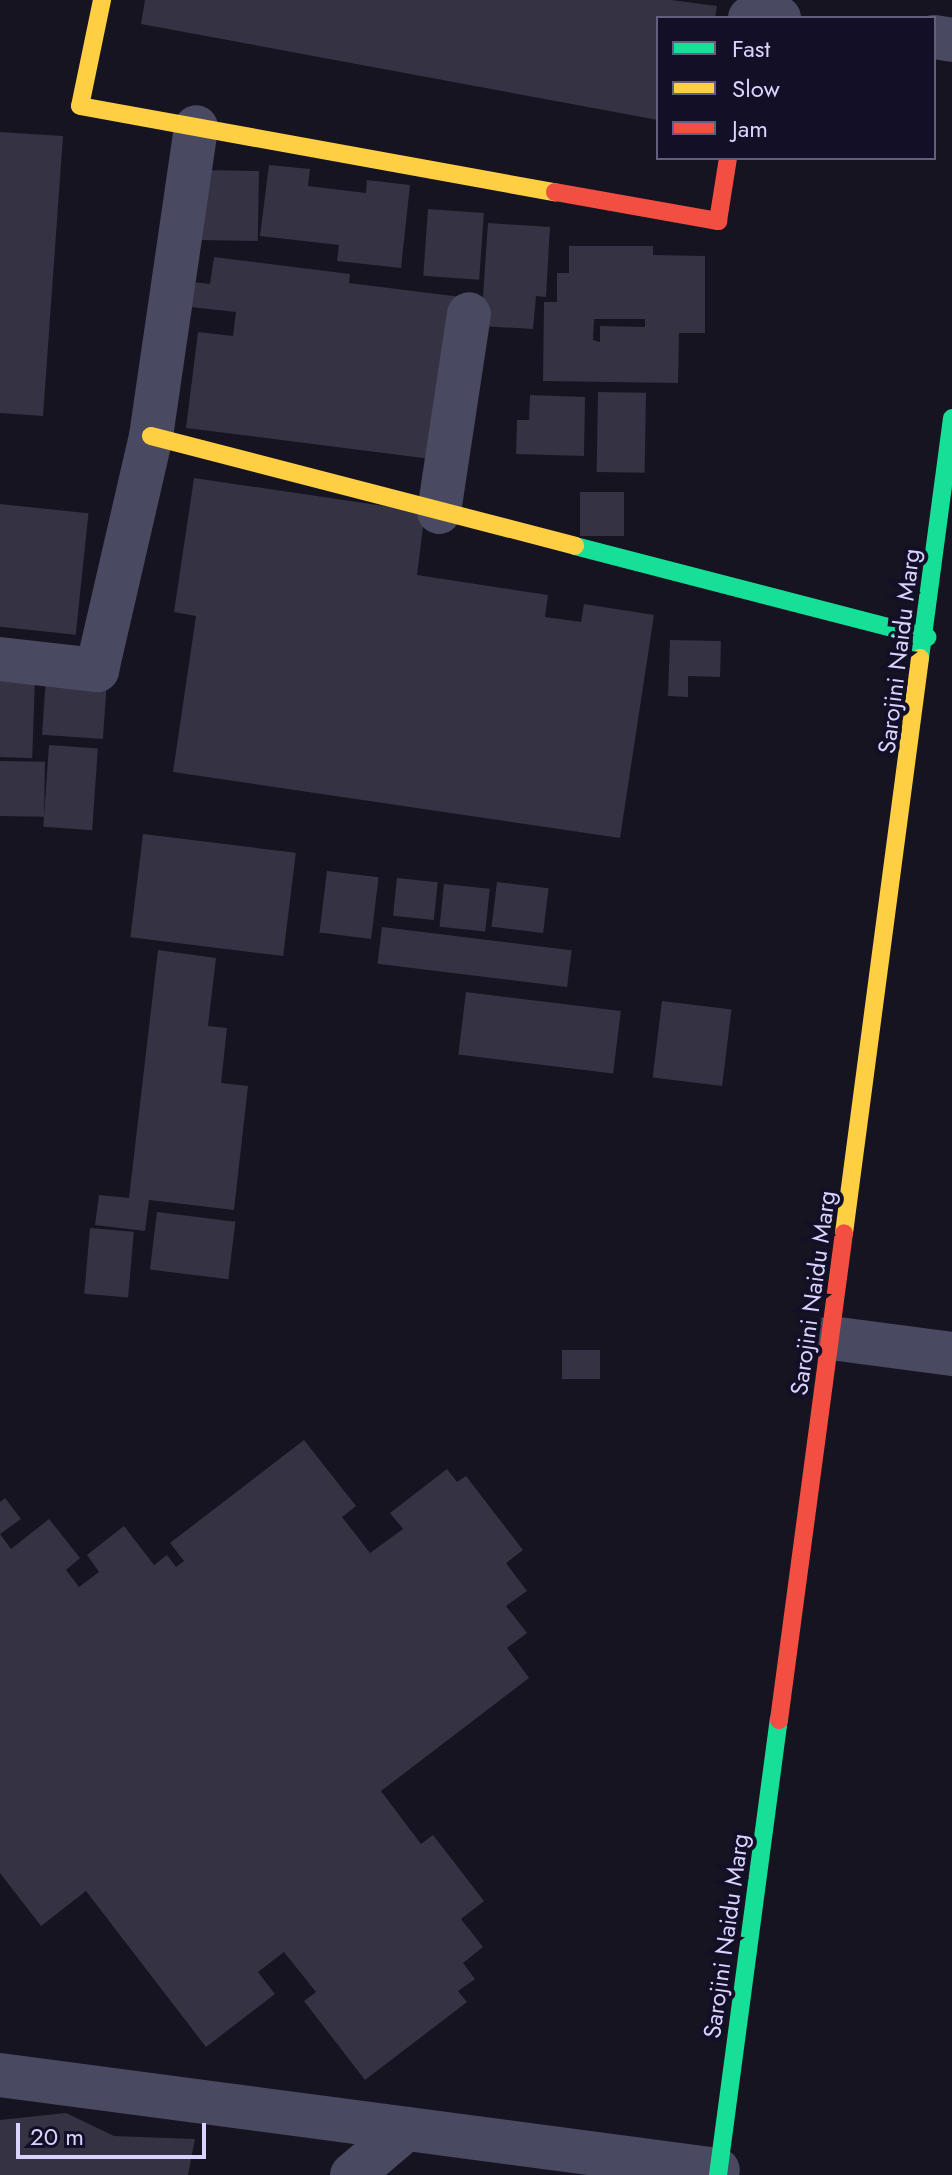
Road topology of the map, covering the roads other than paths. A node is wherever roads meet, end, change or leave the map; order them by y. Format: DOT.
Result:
graph roads {
  1 [pos="102,0"];
  2 [pos="196,127"];
  3 [pos="728,160"];
  4 [pos="469,314"];
  5 [pos="952,418"];
  6 [pos="151,436"];
  7 [pos="439,512"];
  8 [pos="927,637"];
  9 [pos="0,659"];
  10 [pos="831,1338"];
  11 [pos="952,1354"];
  12 [pos="0,2075"];
  13 [pos="406,2129"];
  14 [pos="718,2172"];
  15 [pos="352,2175"];
  1 -- 2 [label="main road"];
  2 -- 3 [label="main road"];
  2 -- 6 [label="street"];
  4 -- 7 [label="street"];
  5 -- 8 [label="main road, Sarojini Naidu Marg"];
  6 -- 7 [label="main road"];
  6 -- 9 [label="street"];
  7 -- 8 [label="main road"];
  8 -- 10 [label="main road, Sarojini Naidu Marg"];
  10 -- 11 [label="street"];
  10 -- 14 [label="main road, Sarojini Naidu Marg"];
  12 -- 13 [label="street"];
  13 -- 14 [label="street"];
  13 -- 15 [label="street"];
}
